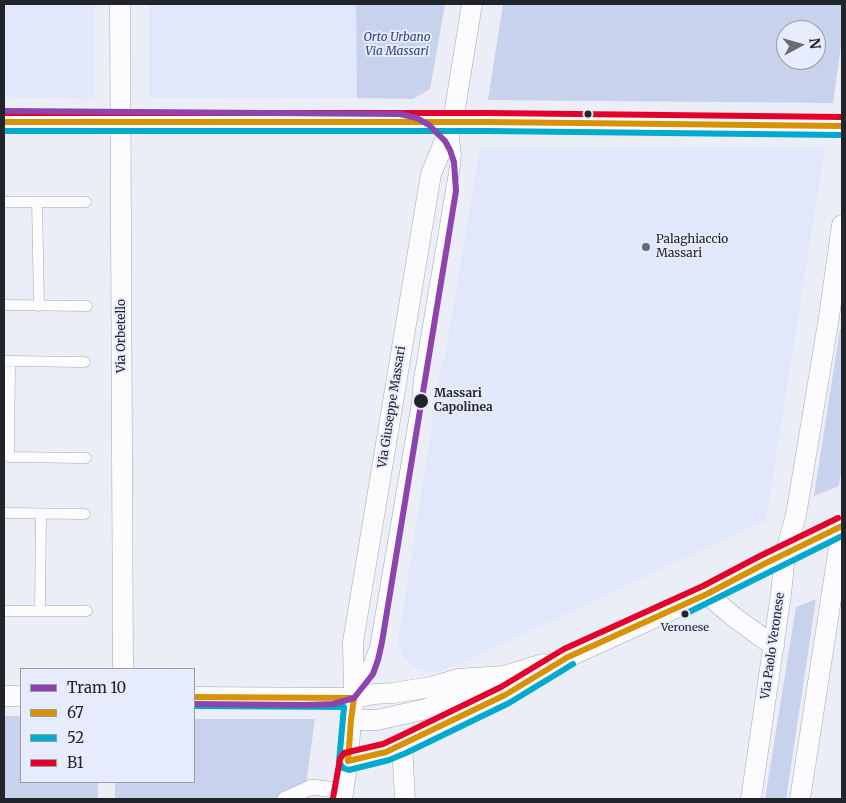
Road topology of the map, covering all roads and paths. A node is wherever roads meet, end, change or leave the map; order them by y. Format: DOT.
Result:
graph roads {
  1 [pos="120,4"];
  2 [pos="472,4"];
  3 [pos="121,121"];
  4 [pos="4,122"];
  5 [pos="453,122"];
  6 [pos="842,126"];
  7 [pos="4,202"];
  8 [pos="37,202"];
  9 [pos="86,202"];
  10 [pos="842,225"];
  11 [pos="4,305"];
  12 [pos="38,306"];
  13 [pos="86,306"];
  14 [pos="836,318"];
  15 [pos="7,361"];
  16 [pos="85,362"];
  17 [pos="6,457"];
  18 [pos="86,458"];
  19 [pos="4,513"];
  20 [pos="41,514"];
  21 [pos="85,514"];
  22 [pos="842,527"];
  23 [pos="785,554"];
  24 [pos="707,594"];
  25 [pos="4,611"];
  26 [pos="40,611"];
  27 [pos="87,611"];
  28 [pos="774,646"];
  29 [pos="568,657"];
  30 [pos="123,668"];
  31 [pos="504,676"];
  32 [pos="4,696"];
  33 [pos="20,696"];
  34 [pos="195,697"];
  35 [pos="354,698"];
  36 [pos="351,720"];
  37 [pos="402,745"];
  38 [pos="348,761"];
  39 [pos="342,795"];
  40 [pos="285,799"];
  41 [pos="405,799"];
  42 [pos="750,799"];
  43 [pos="800,799"];
  1 -- 3 [label="street, Via Orbetello"];
  2 -- 5 [label="street, Via Giuseppe Massari"];
  3 -- 4 [label="street"];
  3 -- 5 [label="street"];
  3 -- 30 [label="street, Via Orbetello"];
  5 -- 6 [label="street"];
  5 -- 35 [label="street, Via Giuseppe Massari"];
  7 -- 8 [label="lane"];
  8 -- 9 [label="lane"];
  8 -- 12 [label="lane"];
  10 -- 14 [label="street, Via Paolo Veronese"];
  11 -- 12 [label="lane"];
  12 -- 13 [label="lane"];
  14 -- 23 [label="street, Via Paolo Veronese"];
  15 -- 16 [label="lane"];
  15 -- 17 [label="lane"];
  17 -- 18 [label="lane"];
  19 -- 20 [label="lane"];
  20 -- 21 [label="lane"];
  20 -- 26 [label="lane"];
  22 -- 23 [label="street"];
  22 -- 43 [label="street"];
  23 -- 24 [label="street"];
  23 -- 28 [label="street, Via Paolo Veronese"];
  24 -- 28 [label="street"];
  24 -- 29 [label="street"];
  25 -- 26 [label="lane"];
  26 -- 27 [label="lane"];
  28 -- 42 [label="street, Via Paolo Veronese"];
  29 -- 31 [label="street"];
  29 -- 37 [label="street"];
  31 -- 35 [label="street"];
  31 -- 36 [label="street"];
  32 -- 33 [label="street"];
  34 -- 35 [label="street"];
  35 -- 36 [label="street, Via Giuseppe Massari"];
  36 -- 38 [label="street, Via Giuseppe Massari"];
  37 -- 38 [label="street"];
  37 -- 41 [label="street"];
  38 -- 39 [label="street, Via Giuseppe Massari"];
  39 -- 40 [label="street"];
}
